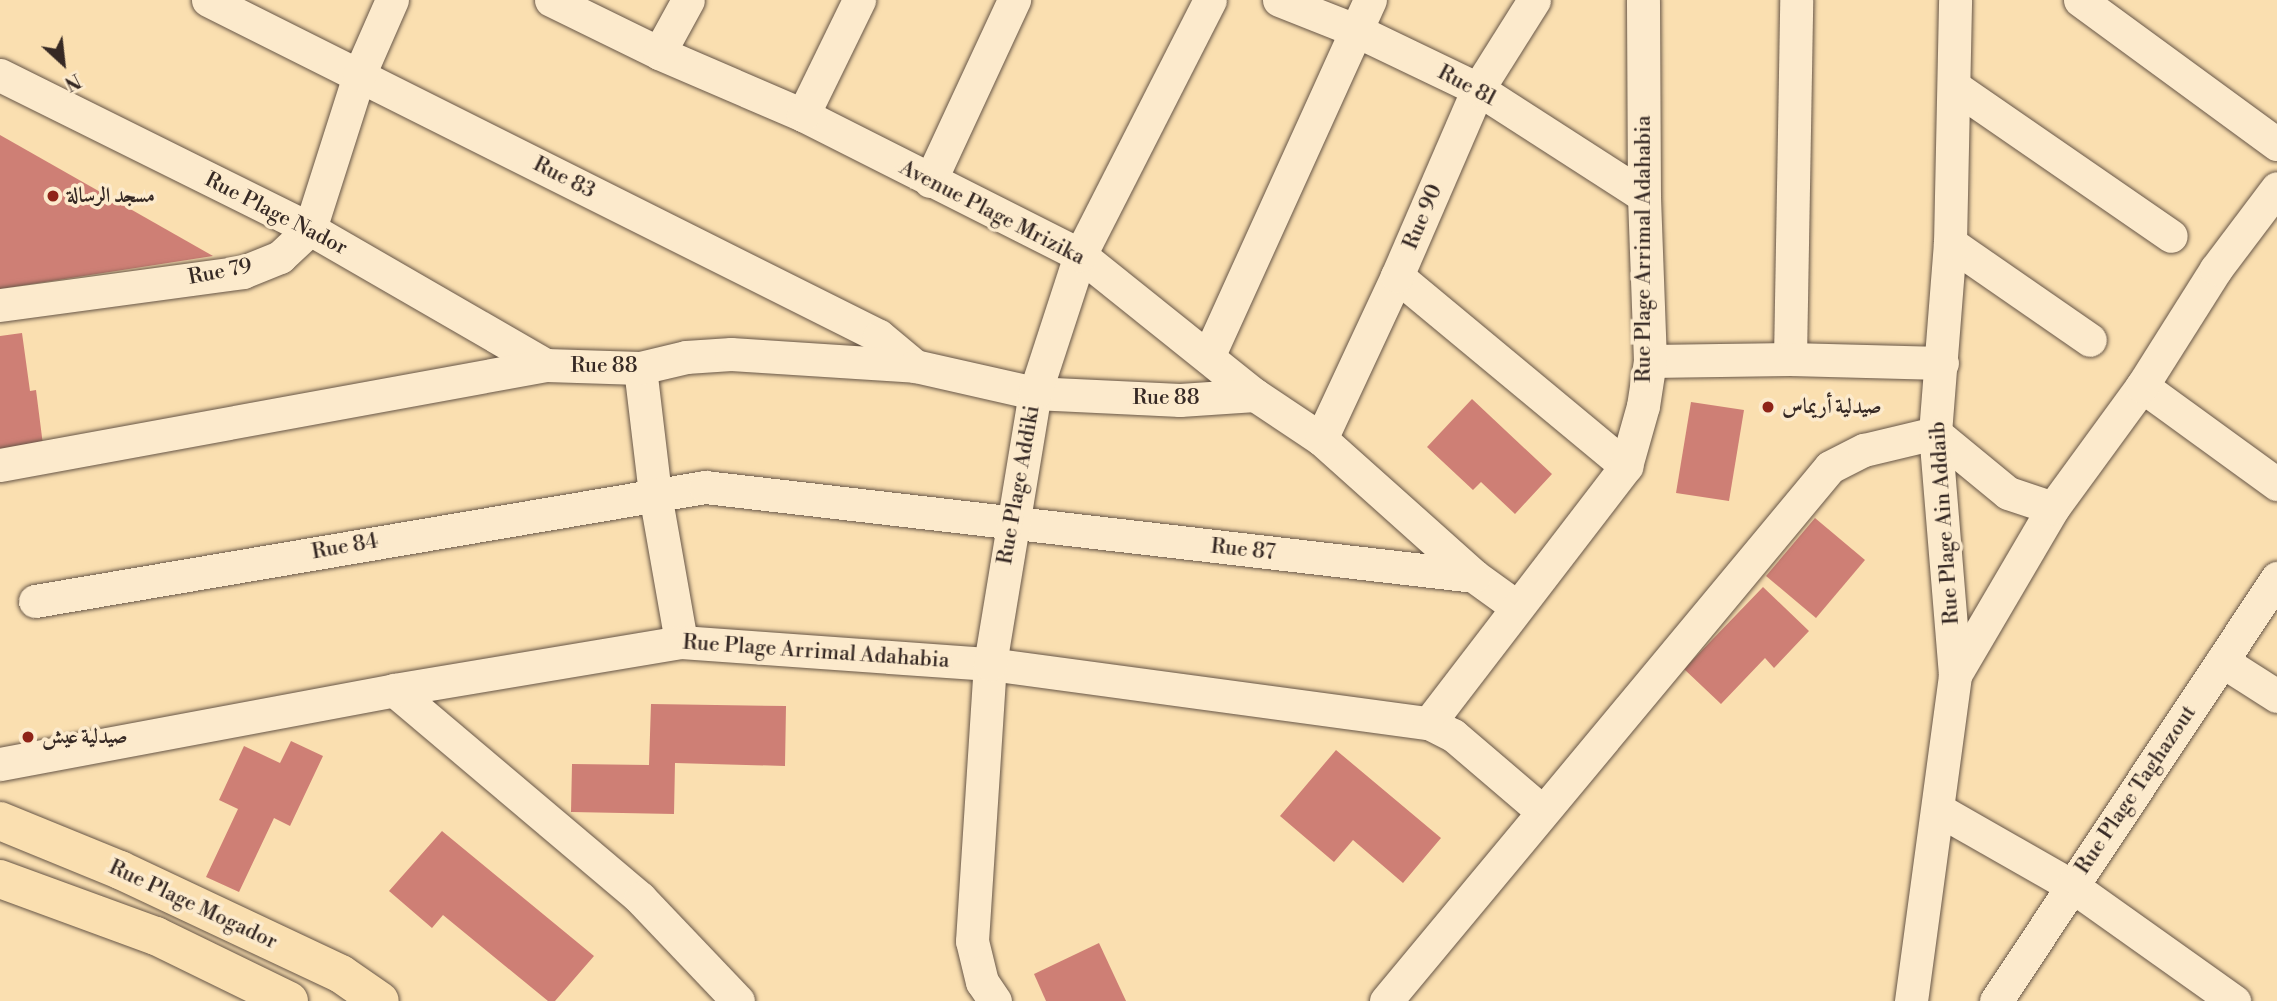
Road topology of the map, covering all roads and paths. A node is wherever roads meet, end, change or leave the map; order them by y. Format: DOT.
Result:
graph roads {
  1 [pos="208,0"];
  2 [pos="392,0"];
  3 [pos="551,0"];
  4 [pos="688,0"];
  5 [pos="859,0"];
  6 [pos="1014,0"];
  7 [pos="1210,0"];
  8 [pos="1279,0"];
  9 [pos="1370,0"];
  10 [pos="1534,0"];
  11 [pos="1643,0"];
  12 [pos="1796,0"];
  13 [pos="1955,0"];
  14 [pos="2080,0"];
  15 [pos="1355,30"];
  16 [pos="659,52"];
  17 [pos="0,75"];
  18 [pos="359,75"];
  19 [pos="1955,87"];
  20 [pos="1478,89"];
  21 [pos="803,115"];
  22 [pos="2277,144"];
  23 [pos="930,181"];
  24 [pos="2277,188"];
  25 [pos="1644,196"];
  26 [pos="310,229"];
  27 [pos="2171,236"];
  28 [pos="1950,243"];
  29 [pos="1080,255"];
  30 [pos="1398,276"];
  31 [pos="0,305"];
  32 [pos="2090,340"];
  33 [pos="1208,357"];
  34 [pos="1790,359"];
  35 [pos="1650,362"];
  36 [pos="1942,363"];
  37 [pos="546,365"];
  38 [pos="915,366"];
  39 [pos="640,368"];
  40 [pos="2142,386"];
  41 [pos="1035,393"];
  42 [pos="1255,395"];
  43 [pos="1935,433"];
  44 [pos="1321,439"];
  45 [pos="0,465"];
  46 [pos="1626,466"];
  47 [pos="2277,484"];
  48 [pos="655,494"];
  49 [pos="2053,508"];
  50 [pos="1012,525"];
  51 [pos="1474,576"];
  52 [pos="2277,578"];
  53 [pos="35,601"];
  54 [pos="1517,607"];
  55 [pos="681,642"];
  56 [pos="2222,661"];
  57 [pos="990,664"];
  58 [pos="1955,676"];
  59 [pos="394,690"];
  60 [pos="2277,696"];
  61 [pos="1429,723"];
  62 [pos="0,764"];
  63 [pos="1939,810"];
  64 [pos="1542,811"];
  65 [pos="0,821"];
  66 [pos="0,879"];
  67 [pos="2072,886"];
  68 [pos="2005,998"];
  69 [pos="289,1001"];
  70 [pos="380,1001"];
  71 [pos="738,1001"];
  72 [pos="995,1001"];
  73 [pos="1386,1001"];
  74 [pos="1911,1001"];
  75 [pos="2234,1001"];
  1 -- 18 [label="street, Rue 83"];
  2 -- 18 [label="street, Rue 79"];
  3 -- 16 [label="street, Avenue Plage Mrizika"];
  4 -- 16 [label="street"];
  5 -- 21 [label="street"];
  6 -- 23 [label="street"];
  7 -- 29 [label="street, Rue Plage Addiki"];
  8 -- 15 [label="street, Rue 81"];
  9 -- 15 [label="street"];
  10 -- 20 [label="street, Rue 90"];
  11 -- 25 [label="street, Rue Plage Arrimal Adahabia"];
  12 -- 34 [label="street"];
  13 -- 19 [label="street, Rue Plage Ain Addaib"];
  14 -- 22 [label="street"];
  15 -- 20 [label="street, Rue 81"];
  15 -- 33 [label="street"];
  16 -- 21 [label="street, Avenue Plage Mrizika"];
  17 -- 26 [label="street, Rue Plage Nador"];
  18 -- 26 [label="street, Rue 79"];
  18 -- 38 [label="street, Rue 83"];
  19 -- 27 [label="street"];
  19 -- 28 [label="street, Rue Plage Ain Addaib"];
  20 -- 25 [label="street, Rue 81"];
  20 -- 30 [label="street, Rue 90"];
  21 -- 23 [label="street, Avenue Plage Mrizika"];
  23 -- 29 [label="street, Avenue Plage Mrizika"];
  24 -- 40 [label="street"];
  25 -- 35 [label="street, Rue Plage Arrimal Adahabia"];
  26 -- 31 [label="street, Rue 79"];
  26 -- 37 [label="street, Rue Plage Nador"];
  28 -- 32 [label="street"];
  28 -- 36 [label="street, Rue Plage Ain Addaib"];
  29 -- 33 [label="street, Avenue Plage Mrizika"];
  29 -- 41 [label="street, Rue Plage Addiki"];
  30 -- 44 [label="street, Rue 90"];
  30 -- 46 [label="street"];
  33 -- 42 [label="street, Avenue Plage Mrizika"];
  34 -- 35 [label="street"];
  34 -- 36 [label="street"];
  35 -- 46 [label="street, Rue Plage Arrimal Adahabia"];
  36 -- 43 [label="street, Rue Plage Ain Addaib"];
  37 -- 39 [label="street, Rue 88"];
  37 -- 45 [label="street, Rue 88"];
  38 -- 39 [label="street, Rue 88"];
  38 -- 41 [label="street, Rue 88"];
  39 -- 48 [label="street"];
  40 -- 47 [label="street"];
  40 -- 49 [label="street"];
  41 -- 42 [label="street, Rue 88"];
  41 -- 50 [label="street, Rue Plage Addiki"];
  42 -- 44 [label="street, Avenue Plage Mrizika"];
  43 -- 49 [label="street"];
  43 -- 58 [label="street, Rue Plage Ain Addaib"];
  43 -- 64 [label="street"];
  44 -- 51 [label="street, Avenue Plage Mrizika"];
  46 -- 54 [label="street, Rue Plage Arrimal Adahabia"];
  48 -- 50 [label="street, Rue 84"];
  48 -- 53 [label="street, Rue 84"];
  48 -- 55 [label="street"];
  49 -- 58 [label="street"];
  50 -- 51 [label="street, Rue 87"];
  50 -- 57 [label="street, Rue Plage Addiki"];
  51 -- 54 [label="street, Avenue Plage Mrizika"];
  52 -- 56 [label="street, Rue Plage Taghazout"];
  54 -- 61 [label="street, Rue Plage Arrimal Adahabia"];
  55 -- 57 [label="street, Rue Plage Arrimal Adahabia"];
  55 -- 59 [label="street, Rue Plage Arrimal Adahabia"];
  56 -- 60 [label="street"];
  56 -- 67 [label="street, Rue Plage Taghazout"];
  57 -- 61 [label="street, Rue Plage Arrimal Adahabia"];
  57 -- 72 [label="street, Rue Plage Addiki"];
  58 -- 63 [label="street, Rue Plage Ain Addaib"];
  59 -- 62 [label="street, Rue Plage Arrimal Adahabia"];
  59 -- 71 [label="street"];
  61 -- 64 [label="street, Rue Plage Arrimal Adahabia"];
  63 -- 67 [label="street"];
  63 -- 74 [label="street, Rue Plage Ain Addaib"];
  64 -- 73 [label="street"];
  65 -- 70 [label="highway, Rue Plage Mogador"];
  66 -- 69 [label="highway, Rue Plage Mogador"];
  67 -- 68 [label="street, Rue Plage Taghazout"];
  67 -- 75 [label="street"];
}
